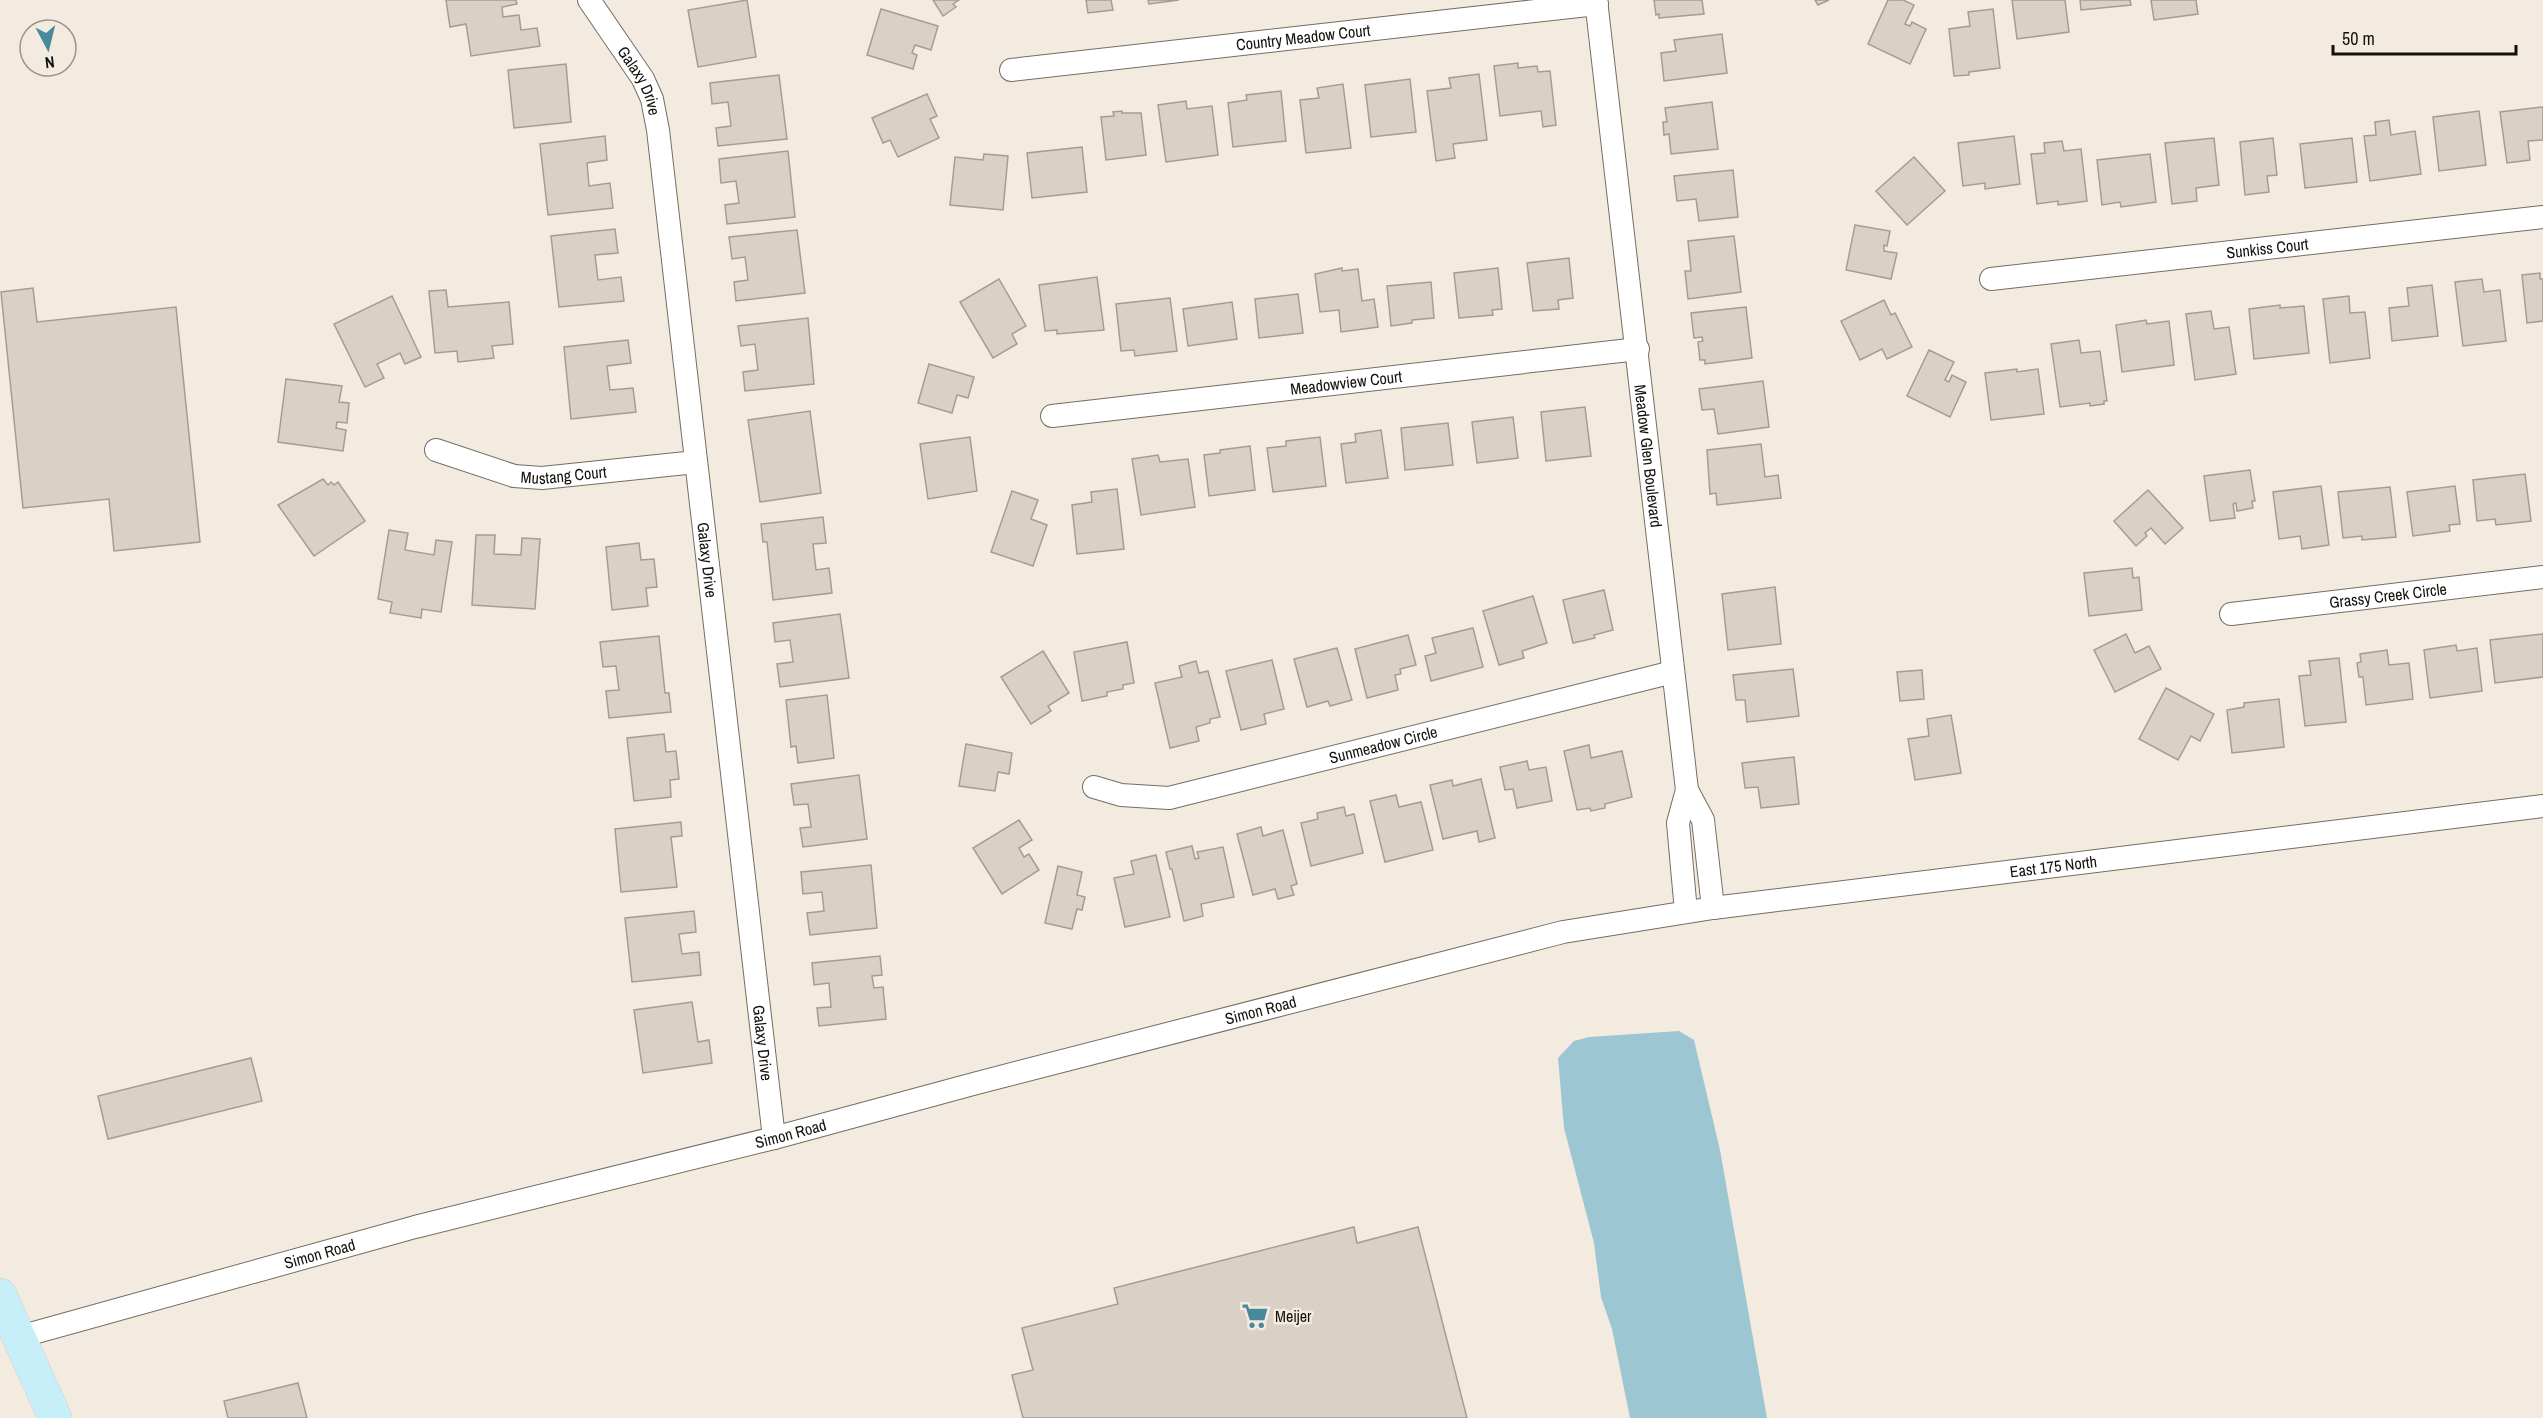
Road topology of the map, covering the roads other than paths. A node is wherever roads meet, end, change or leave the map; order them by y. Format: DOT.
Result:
graph roads {
  1 [pos="589,0"];
  2 [pos="1596,2"];
  3 [pos="1011,70"];
  4 [pos="2543,217"];
  5 [pos="1991,279"];
  6 [pos="1638,349"];
  7 [pos="1052,416"];
  8 [pos="436,450"];
  9 [pos="696,462"];
  10 [pos="2543,577"];
  11 [pos="2231,614"];
  12 [pos="1672,672"];
  13 [pos="1094,788"];
  14 [pos="1687,790"];
  15 [pos="2543,806"];
  16 [pos="1713,908"];
  17 [pos="1686,912"];
  18 [pos="1563,932"];
  19 [pos="774,1138"];
  20 [pos="0,1294"];
  21 [pos="19,1337"];
  22 [pos="55,1418"];
  1 -- 9 [label="street, Galaxy Drive"];
  2 -- 3 [label="street, Country Meadow Court"];
  2 -- 6 [label="street, Meadow Glen Boulevard"];
  4 -- 5 [label="street, Sunkiss Court"];
  6 -- 7 [label="street, Meadowview Court"];
  6 -- 12 [label="street, Meadow Glen Boulevard"];
  8 -- 9 [label="street, Mustang Court"];
  9 -- 19 [label="street, Galaxy Drive"];
  10 -- 11 [label="street, Grassy Creek Circle"];
  12 -- 13 [label="street, Sunmeadow Circle"];
  12 -- 14 [label="street, Meadow Glen Boulevard"];
  14 -- 16 [label="street, Meadow Glen Boulevard"];
  14 -- 17 [label="street"];
  15 -- 16 [label="street, East 175 North"];
  16 -- 17 [label="street, East 175 North"];
  17 -- 18 [label="street, East 175 North"];
  18 -- 19 [label="street, Simon Road"];
  19 -- 21 [label="street, Simon Road"];
  20 -- 21 [label="main road"];
  21 -- 22 [label="main road"];
}
